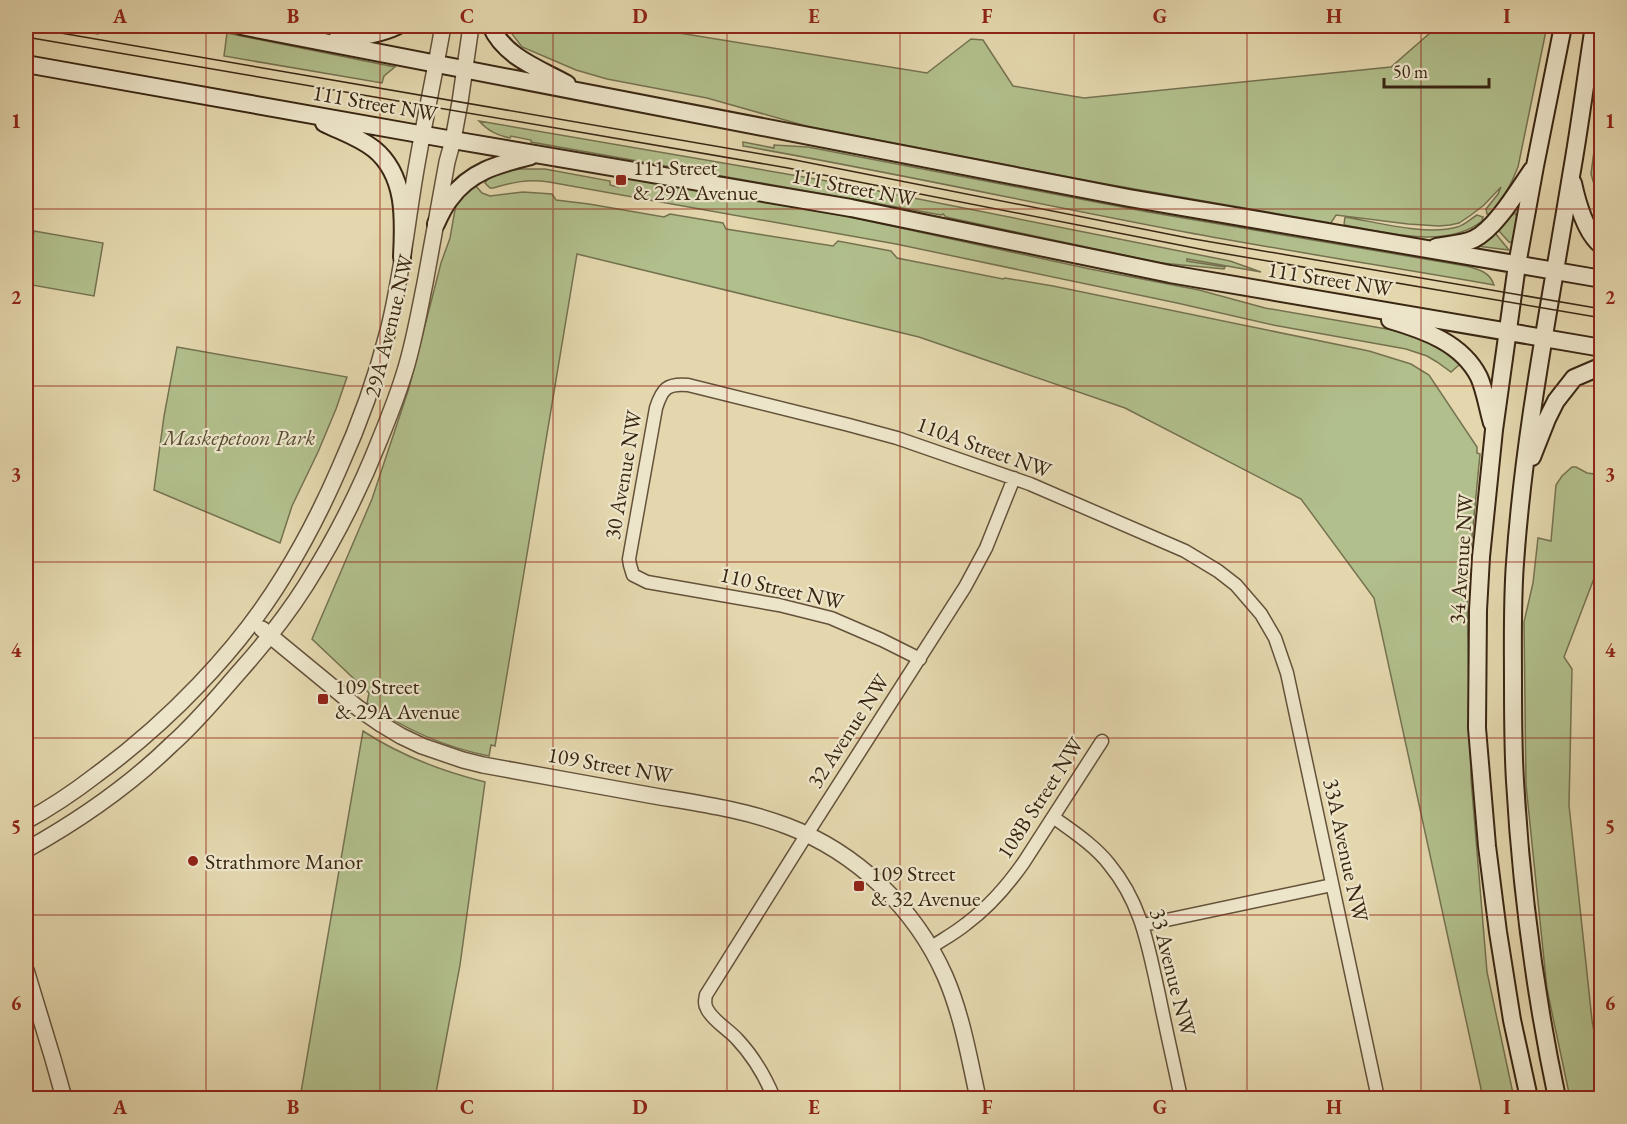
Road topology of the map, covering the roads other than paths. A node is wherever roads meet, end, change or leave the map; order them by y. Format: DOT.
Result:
graph roads {
  1 [pos="241,26"];
  2 [pos="397,26"];
  3 [pos="443,26"];
  4 [pos="471,26"];
  5 [pos="491,26"];
  6 [pos="1563,26"];
  7 [pos="1594,26"];
  8 [pos="323,42"];
  9 [pos="26,64"];
  10 [pos="435,64"];
  11 [pos="464,70"];
  12 [pos="581,92"];
  13 [pos="298,112"];
  14 [pos="423,134"];
  15 [pos="453,140"];
  16 [pos="538,154"];
  17 [pos="1535,166"];
  18 [pos="1572,174"];
  19 [pos="436,224"];
  20 [pos="1602,246"];
  21 [pos="1428,249"];
  22 [pos="402,257"];
  23 [pos="1517,265"];
  24 [pos="1554,271"];
  25 [pos="1602,279"];
  26 [pos="1326,300"];
  27 [pos="1509,332"];
  28 [pos="1543,338"];
  29 [pos="1602,348"];
  30 [pos="1602,366"];
  31 [pos="665,388"];
  32 [pos="1494,430"];
  33 [pos="1014,478"];
  34 [pos="1522,483"];
  35 [pos="632,572"];
  36 [pos="1261,614"];
  37 [pos="253,621"];
  38 [pos="270,636"];
  39 [pos="920,659"];
  40 [pos="1102,741"];
  41 [pos="1053,817"];
  42 [pos="26,821"];
  43 [pos="807,834"];
  44 [pos="26,850"];
  45 [pos="1332,885"];
  46 [pos="1143,926"];
  47 [pos="930,948"];
  48 [pos="26,970"];
  49 [pos="64,1098"];
  50 [pos="774,1098"];
  51 [pos="978,1098"];
  52 [pos="1181,1098"];
  53 [pos="1378,1098"];
  54 [pos="1529,1098"];
  55 [pos="1557,1098"];
  1 -- 8 [label="main road, 111 Street NW"];
  2 -- 8 [label="main road"];
  3 -- 10 [label="street, 29A Avenue NW"];
  4 -- 11 [label="street, 29A Avenue NW"];
  5 -- 12 [label="main road"];
  6 -- 17 [label="main road, 34 Avenue NW"];
  7 -- 18 [label="main road"];
  8 -- 10 [label="main road, 111 Street NW"];
  9 -- 13 [label="main road, 111 Street NW"];
  10 -- 11 [label="main road, 111 Street NW"];
  10 -- 14 [label="street, 29A Avenue NW"];
  11 -- 12 [label="main road, 111 Street NW"];
  11 -- 15 [label="street, 29A Avenue NW"];
  12 -- 21 [label="main road, 111 Street NW"];
  13 -- 14 [label="main road, 111 Street NW"];
  13 -- 22 [label="main road"];
  14 -- 15 [label="main road, 111 Street NW"];
  14 -- 22 [label="street, 29A Avenue NW"];
  15 -- 16 [label="main road, 111 Street NW"];
  15 -- 19 [label="street, 29A Avenue NW"];
  16 -- 19 [label="main road"];
  16 -- 26 [label="main road, 111 Street NW"];
  17 -- 21 [label="main road"];
  17 -- 23 [label="main road, 34 Avenue NW"];
  18 -- 20 [label="main road"];
  18 -- 24 [label="main road"];
  19 -- 38 [label="street, 29A Avenue NW"];
  21 -- 23 [label="main road, 111 Street NW"];
  22 -- 37 [label="street, 29A Avenue NW"];
  23 -- 24 [label="main road, 111 Street NW"];
  23 -- 27 [label="main road, 34 Avenue NW"];
  24 -- 25 [label="main road, 111 Street NW"];
  24 -- 28 [label="main road"];
  26 -- 27 [label="main road, 111 Street NW"];
  26 -- 32 [label="main road"];
  27 -- 28 [label="main road, 111 Street NW"];
  27 -- 32 [label="main road, 34 Avenue NW"];
  28 -- 29 [label="main road, 111 Street NW"];
  28 -- 34 [label="main road"];
  30 -- 34 [label="main road"];
  31 -- 33 [label="street, 110A Street NW"];
  31 -- 35 [label="street, 30 Avenue NW"];
  32 -- 54 [label="main road, 34 Avenue NW"];
  33 -- 36 [label="street, 110A Street NW"];
  33 -- 39 [label="street, 32 Avenue NW"];
  34 -- 55 [label="main road"];
  35 -- 39 [label="street, 110 Street NW"];
  36 -- 45 [label="street, 33A Avenue NW"];
  37 -- 38 [label="street, 109 Street NW"];
  37 -- 42 [label="street"];
  38 -- 43 [label="street, 109 Street NW"];
  38 -- 44 [label="street"];
  39 -- 43 [label="street, 32 Avenue NW"];
  40 -- 41 [label="street, 108B Street NW"];
  41 -- 46 [label="street, 33 Avenue NW"];
  41 -- 47 [label="street, 108B Street NW"];
  43 -- 47 [label="street, 109 Street NW"];
  43 -- 50 [label="street, 32 Avenue NW"];
  45 -- 46 [label="street"];
  45 -- 53 [label="street, 33A Avenue NW"];
  46 -- 52 [label="street, 33 Avenue NW"];
  47 -- 51 [label="street, 109 Street NW"];
  48 -- 49 [label="street"];
}
